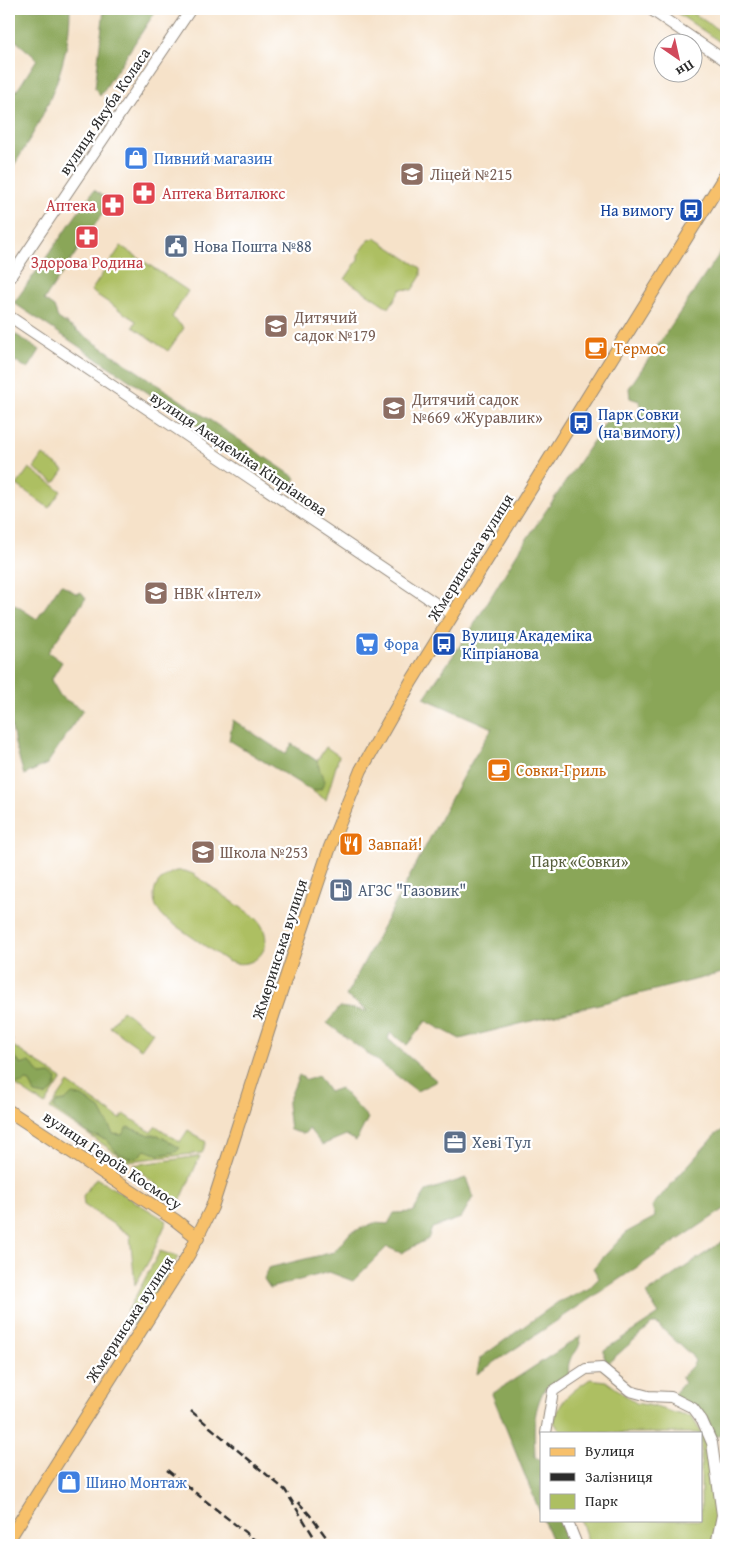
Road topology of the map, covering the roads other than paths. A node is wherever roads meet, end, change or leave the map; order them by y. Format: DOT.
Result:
graph roads {
  1 [pos="191,9"];
  2 [pos="650,9"];
  3 [pos="726,61"];
  4 [pos="726,174"];
  5 [pos="9,279"];
  6 [pos="9,316"];
  7 [pos="453,615"];
  8 [pos="9,1111"];
  9 [pos="198,1238"];
  10 [pos="546,1432"];
  11 [pos="568,1522"];
  12 [pos="9,1539"];
  13 [pos="577,1545"];
  14 [pos="716,1545"];
  1 -- 5 [label="street, вулиця Якуба Коласа"];
  2 -- 3 [label="street"];
  4 -- 7 [label="main road, Жмеринська вулиця"];
  6 -- 7 [label="street, вулиця Академіка Кіпріанова"];
  7 -- 9 [label="main road, Жмеринська вулиця"];
  8 -- 9 [label="main road, вулиця Героїв Космосу"];
  9 -- 12 [label="main road, Жмеринська вулиця"];
  10 -- 14 [label="street"];
  11 -- 13 [label="street"];
}
